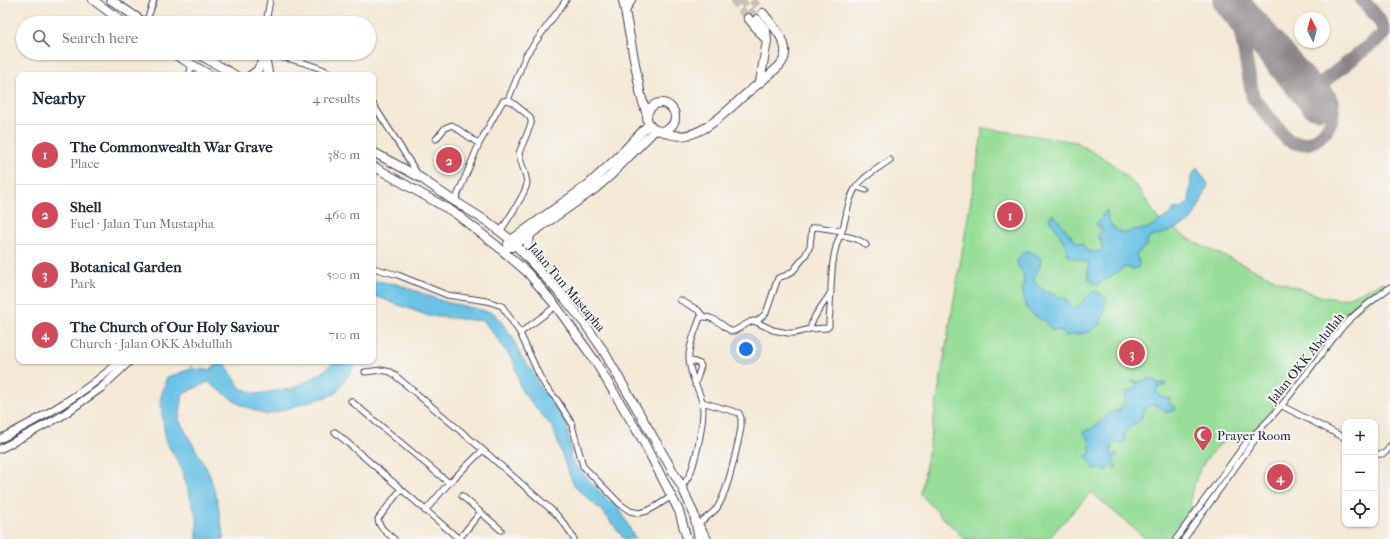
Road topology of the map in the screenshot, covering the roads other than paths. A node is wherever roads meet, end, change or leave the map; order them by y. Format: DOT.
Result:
graph roads {
  1 [pos="93,0"];
  2 [pos="111,0"];
  3 [pos="154,0"];
  4 [pos="270,0"];
  5 [pos="566,0"];
  6 [pos="623,0"];
  7 [pos="631,0"];
  8 [pos="625,11"];
  9 [pos="115,16"];
  10 [pos="135,16"];
  11 [pos="148,16"];
  12 [pos="267,16"];
  13 [pos="748,18"];
  14 [pos="767,41"];
  15 [pos="184,60"];
  16 [pos="208,60"];
  17 [pos="262,60"];
  18 [pos="265,60"];
  19 [pos="267,60"];
  20 [pos="291,60"];
  21 [pos="192,65"];
  22 [pos="190,72"];
  23 [pos="205,72"];
  24 [pos="230,72"];
  25 [pos="255,72"];
  26 [pos="264,72"];
  27 [pos="269,72"];
  28 [pos="329,72"];
  29 [pos="760,82"];
  30 [pos="508,100"];
  31 [pos="376,109"];
  32 [pos="647,115"];
  33 [pos="655,128"];
  34 [pos="436,139"];
  35 [pos="479,144"];
  36 [pos="376,154"];
  37 [pos="890,160"];
  38 [pos="376,168"];
  39 [pos="421,178"];
  40 [pos="857,187"];
  41 [pos="866,190"];
  42 [pos="455,201"];
  43 [pos="455,213"];
  44 [pos="488,222"];
  45 [pos="502,229"];
  46 [pos="531,230"];
  47 [pos="841,234"];
  48 [pos="512,244"];
  49 [pos="866,245"];
  50 [pos="376,269"];
  51 [pos="527,272"];
  52 [pos="551,284"];
  53 [pos="1390,287"];
  54 [pos="832,290"];
  55 [pos="680,300"];
  56 [pos="556,306"];
  57 [pos="703,316"];
  58 [pos="756,322"];
  59 [pos="810,329"];
  60 [pos="520,333"];
  61 [pos="690,360"];
  62 [pos="116,364"];
  63 [pos="127,364"];
  64 [pos="365,372"];
  65 [pos="696,385"];
  66 [pos="351,402"];
  67 [pos="702,402"];
  68 [pos="1282,406"];
  69 [pos="1260,430"];
  70 [pos="335,432"];
  71 [pos="1342,436"];
  72 [pos="0,439"];
  73 [pos="1390,446"];
  74 [pos="0,449"];
  75 [pos="483,450"];
  76 [pos="1378,453"];
  77 [pos="449,482"];
  78 [pos="682,486"];
  79 [pos="401,489"];
  80 [pos="462,496"];
  81 [pos="672,496"];
  82 [pos="425,510"];
  83 [pos="480,513"];
  84 [pos="694,514"];
  85 [pos="698,524"];
  86 [pos="501,530"];
  87 [pos="688,536"];
  88 [pos="394,539"];
  89 [pos="459,539"];
  90 [pos="574,539"];
  91 [pos="699,539"];
  92 [pos="707,539"];
  93 [pos="1176,539"];
  94 [pos="1184,539"];
  1 -- 9 [label="main road"];
  2 -- 10 [label="main road"];
  3 -- 11 [label="street"];
  4 -- 12 [label="street"];
  5 -- 30 [label="street"];
  6 -- 8 [label="main road"];
  7 -- 8 [label="main road"];
  8 -- 32 [label="main road"];
  13 -- 14 [label="main road"];
  14 -- 29 [label="main road"];
  14 -- 29 [label="main road"];
  15 -- 21 [label="main road"];
  16 -- 24 [label="main road"];
  17 -- 25 [label="main road"];
  18 -- 26 [label="street"];
  19 -- 27 [label="street"];
  20 -- 28 [label="street"];
  21 -- 22 [label="street"];
  21 -- 23 [label="main road"];
  29 -- 33 [label="main road"];
  30 -- 35 [label="street"];
  30 -- 45 [label="street"];
  31 -- 39 [label="street"];
  32 -- 33 [label="main road"];
  32 -- 33 [label="main road"];
  33 -- 46 [label="main road"];
  34 -- 35 [label="street"];
  35 -- 42 [label="street"];
  36 -- 39 [label="main road, Jalan Tun Mustapha"];
  37 -- 40 [label="street"];
  38 -- 43 [label="main road"];
  39 -- 42 [label="main road, Jalan Tun Mustapha"];
  40 -- 41 [label="street"];
  40 -- 47 [label="street"];
  42 -- 44 [label="main road, Jalan Tun Mustapha"];
  43 -- 48 [label="main road"];
  43 -- 51 [label="main road"];
  44 -- 45 [label="main road"];
  44 -- 48 [label="main road, Jalan Tun Mustapha"];
  45 -- 46 [label="main road"];
  46 -- 48 [label="main road"];
  46 -- 52 [label="main road"];
  47 -- 49 [label="street"];
  47 -- 54 [label="street"];
  47 -- 58 [label="street"];
  48 -- 51 [label="main road"];
  48 -- 52 [label="main road, Jalan Tun Mustapha"];
  50 -- 60 [label="street"];
  51 -- 56 [label="main road"];
  52 -- 78 [label="main road, Jalan Tun Mustapha"];
  53 -- 68 [label="street, Jalan OKK Abdullah"];
  54 -- 59 [label="street"];
  54 -- 59 [label="street"];
  55 -- 57 [label="street"];
  56 -- 60 [label="street"];
  56 -- 81 [label="main road"];
  57 -- 58 [label="street"];
  57 -- 61 [label="street"];
  58 -- 59 [label="street"];
  60 -- 81 [label="street"];
  61 -- 65 [label="street"];
  61 -- 65 [label="street"];
  62 -- 72 [label="main road"];
  63 -- 74 [label="main road"];
  64 -- 75 [label="street"];
  65 -- 67 [label="street"];
  66 -- 77 [label="street"];
  67 -- 78 [label="street"];
  67 -- 85 [label="street"];
  68 -- 69 [label="street, Jalan OKK Abdullah"];
  68 -- 71 [label="street"];
  69 -- 93 [label="street, Jalan OKK Abdullah"];
  69 -- 94 [label="street, Jalan OKK Abdullah"];
  70 -- 79 [label="street"];
  73 -- 76 [label="street"];
  75 -- 77 [label="street"];
  75 -- 90 [label="street"];
  77 -- 82 [label="street"];
  78 -- 84 [label="main road, Jalan Tun Mustapha"];
  79 -- 82 [label="street"];
  79 -- 88 [label="street"];
  80 -- 83 [label="street"];
  81 -- 87 [label="main road"];
  82 -- 89 [label="street"];
  83 -- 86 [label="street"];
  83 -- 89 [label="street"];
  84 -- 85 [label="main road"];
  84 -- 91 [label="main road, Jalan Tun Mustapha"];
  85 -- 92 [label="main road"];
}
